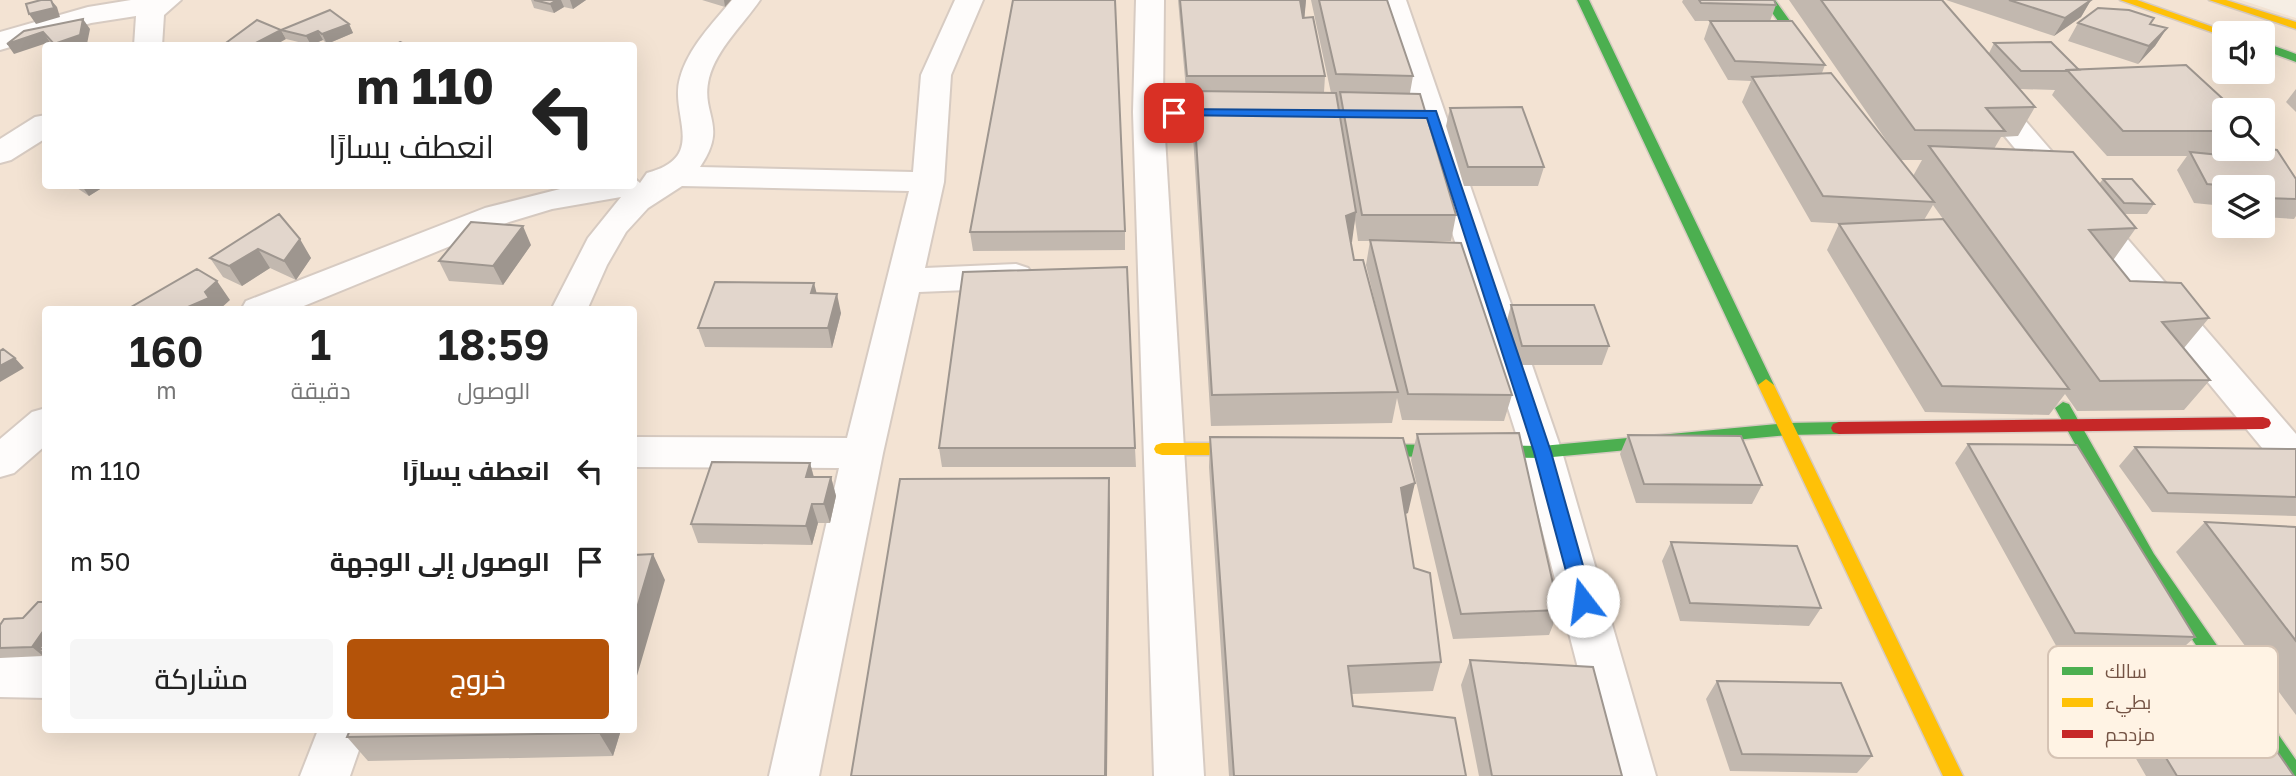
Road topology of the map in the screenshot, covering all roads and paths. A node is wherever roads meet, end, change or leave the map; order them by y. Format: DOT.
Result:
graph roads {
  1 [pos="746,0"];
  2 [pos="968,0"];
  3 [pos="1150,0"];
  4 [pos="1392,0"];
  5 [pos="1583,0"];
  6 [pos="1769,0"];
  7 [pos="2126,0"];
  8 [pos="2215,0"];
  9 [pos="162,2"];
  10 [pos="2296,26"];
  11 [pos="2212,29"];
  12 [pos="0,41"];
  13 [pos="148,42"];
  14 [pos="2275,50"];
  15 [pos="2296,58"];
  16 [pos="1970,74"];
  17 [pos="1826,79"];
  18 [pos="1148,112"];
  19 [pos="1270,113"];
  20 [pos="42,127"];
  21 [pos="0,153"];
  22 [pos="678,176"];
  23 [pos="928,182"];
  24 [pos="637,183"];
  25 [pos="608,189"];
  26 [pos="1043,275"];
  27 [pos="905,281"];
  28 [pos="269,306"];
  29 [pos="571,306"];
  30 [pos="2052,393"];
  31 [pos="2263,423"];
  32 [pos="2076,426"];
  33 [pos="1788,429"];
  34 [pos="1162,449"];
  35 [pos="1284,450"];
  36 [pos="1339,450"];
  37 [pos="637,452"];
  38 [pos="1542,452"];
  39 [pos="863,453"];
  40 [pos="2296,461"];
  41 [pos="2207,646"];
  42 [pos="0,676"];
  43 [pos="42,677"];
  44 [pos="341,733"];
  45 [pos="2278,751"];
  46 [pos="325,776"];
  47 [pos="793,776"];
  48 [pos="1179,776"];
  49 [pos="1632,776"];
  50 [pos="1954,776"];
  51 [pos="2295,776"];
  1 -- 22 [label="street"];
  2 -- 23 [label="street"];
  3 -- 18 [label="street"];
  4 -- 38 [label="street"];
  5 -- 33 [label="street"];
  6 -- 17 [label="street"];
  7 -- 11 [label="street"];
  8 -- 10 [label="street"];
  9 -- 12 [label="street"];
  9 -- 13 [label="street"];
  14 -- 15 [label="street"];
  16 -- 31 [label="street"];
  18 -- 19 [label="street"];
  18 -- 34 [label="street"];
  20 -- 21 [label="street"];
  22 -- 23 [label="street"];
  22 -- 24 [label="street"];
  22 -- 29 [label="street"];
  23 -- 27 [label="street"];
  25 -- 28 [label="street"];
  26 -- 27 [label="street"];
  27 -- 39 [label="street"];
  30 -- 32 [label="street"];
  31 -- 32 [label="street"];
  31 -- 40 [label="street"];
  32 -- 33 [label="street"];
  32 -- 41 [label="street"];
  33 -- 38 [label="street"];
  33 -- 50 [label="street"];
  34 -- 35 [label="street"];
  34 -- 48 [label="street"];
  36 -- 38 [label="street"];
  37 -- 39 [label="street"];
  38 -- 49 [label="street"];
  39 -- 47 [label="street"];
  42 -- 43 [label="street"];
  44 -- 46 [label="street"];
  45 -- 51 [label="street"];
}
